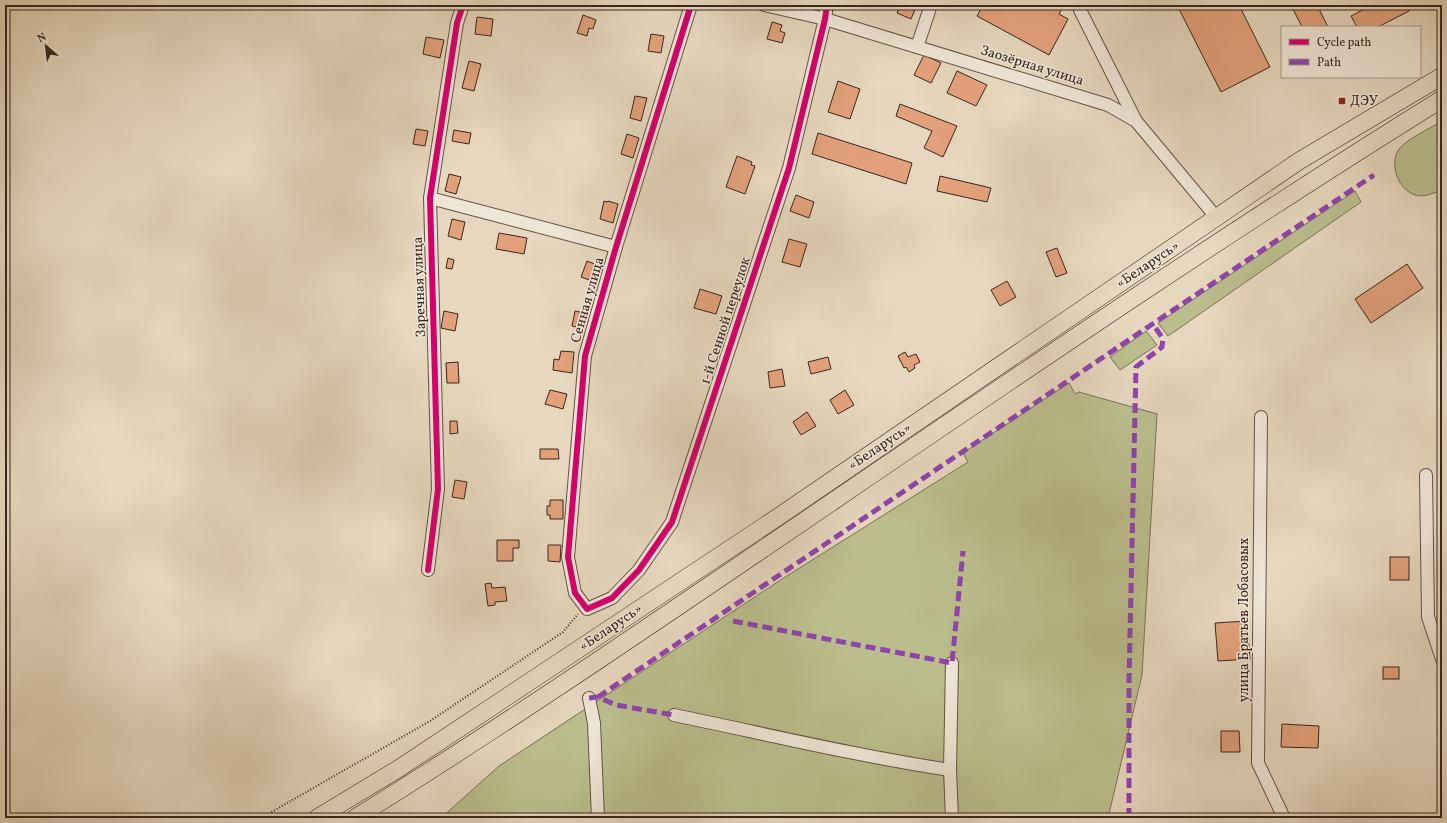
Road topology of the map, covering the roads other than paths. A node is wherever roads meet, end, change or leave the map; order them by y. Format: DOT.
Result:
graph roads {
  1 [pos="463,5"];
  2 [pos="691,5"];
  3 [pos="764,5"];
  4 [pos="827,5"];
  5 [pos="931,5"];
  6 [pos="1079,5"];
  7 [pos="825,19"];
  8 [pos="917,47"];
  9 [pos="1442,76"];
  10 [pos="1442,99"];
  11 [pos="1136,121"];
  12 [pos="430,198"];
  13 [pos="1216,218"];
  14 [pos="616,247"];
  15 [pos="1261,417"];
  16 [pos="1426,475"];
  17 [pos="428,570"];
  18 [pos="586,607"];
  19 [pos="1442,659"];
  20 [pos="952,663"];
  21 [pos="589,698"];
  22 [pos="674,715"];
  23 [pos="950,770"];
  24 [pos="317,818"];
  25 [pos="355,818"];
  26 [pos="598,818"];
  27 [pos="952,818"];
  28 [pos="1284,818"];
  1 -- 12 [label="street, Заречная улица"];
  2 -- 14 [label="street, Сенная улица"];
  3 -- 7 [label="street, Заозёрная улица"];
  4 -- 7 [label="street, 1-й Сенной переулок"];
  5 -- 8 [label="street"];
  6 -- 11 [label="street, Заозёрная улица"];
  7 -- 8 [label="street, Заозёрная улица"];
  7 -- 18 [label="street, 1-й Сенной переулок"];
  8 -- 11 [label="street, Заозёрная улица"];
  9 -- 13 [label="highway, «Беларусь»"];
  10 -- 25 [label="highway, «Беларусь»"];
  11 -- 13 [label="street, Заозёрная улица"];
  12 -- 14 [label="street"];
  12 -- 17 [label="street, Заречная улица"];
  13 -- 24 [label="highway, «Беларусь»"];
  14 -- 18 [label="street, Сенная улица"];
  15 -- 28 [label="street, улица Братьев Лобасовых"];
  16 -- 19 [label="street"];
  20 -- 23 [label="street"];
  21 -- 26 [label="street"];
  22 -- 23 [label="street"];
  23 -- 27 [label="street"];
}
